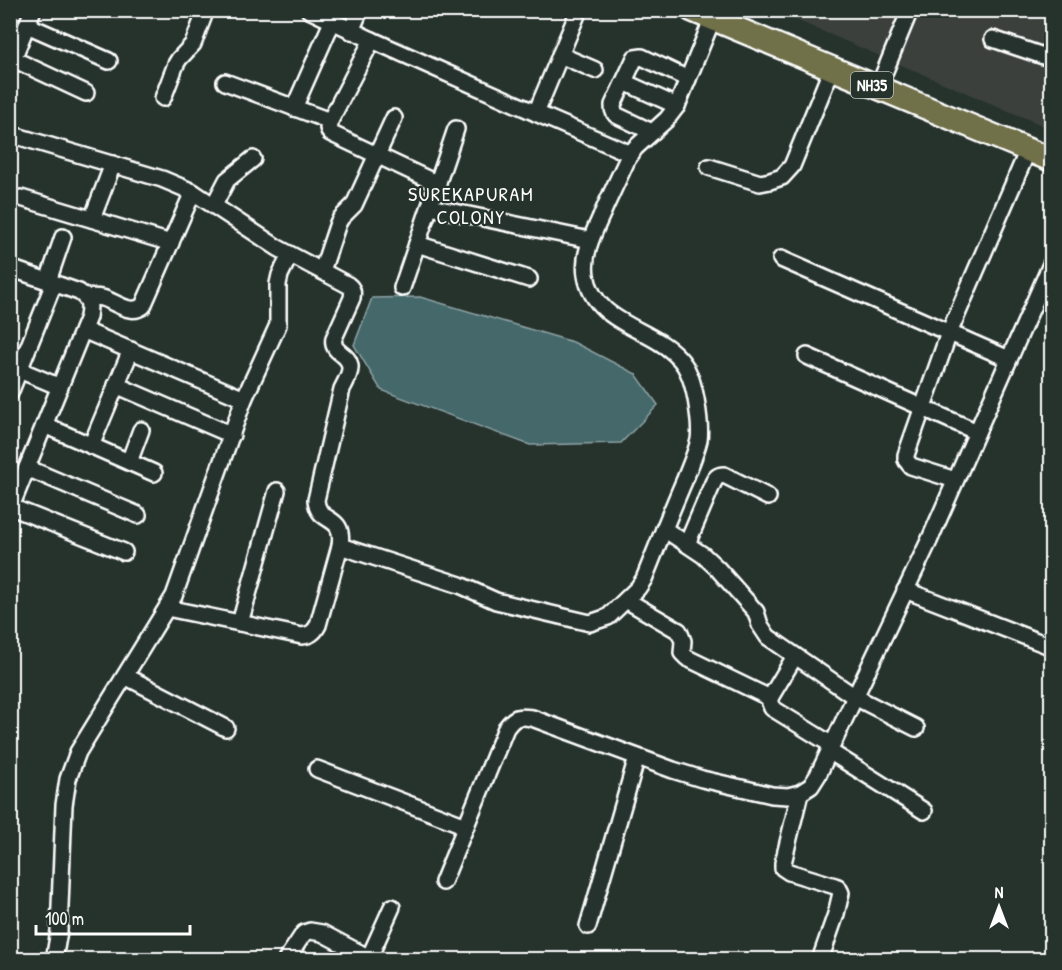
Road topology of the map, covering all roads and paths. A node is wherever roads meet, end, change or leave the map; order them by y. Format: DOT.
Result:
graph roads {
  1 [pos="206,10"];
  2 [pos="309,10"];
  3 [pos="360,10"];
  4 [pos="579,10"];
  5 [pos="910,10"];
  6 [pos="702,15"];
  7 [pos="30,18"];
  8 [pos="332,22"];
  9 [pos="351,31"];
  10 [pos="993,39"];
  11 [pos="372,40"];
  12 [pos="560,55"];
  13 [pos="1052,58"];
  14 [pos="12,59"];
  15 [pos="109,61"];
  16 [pos="832,68"];
  17 [pos="595,70"];
  18 [pos="688,79"];
  19 [pos="225,82"];
  20 [pos="624,82"];
  21 [pos="878,88"];
  22 [pos="86,93"];
  23 [pos="163,98"];
  24 [pos="677,106"];
  25 [pos="294,108"];
  26 [pos="536,113"];
  27 [pos="394,118"];
  28 [pos="330,121"];
  29 [pos="456,129"];
  30 [pos="652,132"];
  31 [pos="10,134"];
  32 [pos="1028,150"];
  33 [pos="631,154"];
  34 [pos="378,156"];
  35 [pos="253,159"];
  36 [pos="1052,160"];
  37 [pos="113,164"];
  38 [pos="709,167"];
  39 [pos="438,184"];
  40 [pos="193,192"];
  41 [pos="21,198"];
  42 [pos="214,206"];
  43 [pos="430,207"];
  44 [pos="92,219"];
  45 [pos="63,237"];
  46 [pos="591,240"];
  47 [pos="171,243"];
  48 [pos="417,244"];
  49 [pos="290,255"];
  50 [pos="781,259"];
  51 [pos="1052,262"];
  52 [pos="11,270"];
  53 [pos="322,272"];
  54 [pos="529,279"];
  55 [pos="51,282"];
  56 [pos="402,288"];
  57 [pos="87,298"];
  58 [pos="83,330"];
  59 [pos="949,333"];
  60 [pos="131,350"];
  61 [pos="807,356"];
  62 [pos="1009,359"];
  63 [pos="15,368"];
  64 [pos="116,386"];
  65 [pos="60,387"];
  66 [pos="10,393"];
  67 [pos="244,399"];
  68 [pos="923,408"];
  69 [pos="44,425"];
  70 [pos="141,430"];
  71 [pos="977,432"];
  72 [pos="232,435"];
  73 [pos="91,446"];
  74 [pos="129,462"];
  75 [pos="27,468"];
  76 [pos="154,473"];
  77 [pos="955,480"];
  78 [pos="277,491"];
  79 [pos="768,496"];
  80 [pos="11,507"];
  81 [pos="138,515"];
  82 [pos="664,529"];
  83 [pos="687,544"];
  84 [pos="339,546"];
  85 [pos="124,552"];
  86 [pos="905,590"];
  87 [pos="626,600"];
  88 [pos="167,608"];
  89 [pos="240,623"];
  90 [pos="1052,647"];
  91 [pos="795,656"];
  92 [pos="125,676"];
  93 [pos="855,697"];
  94 [pos="770,698"];
  95 [pos="226,728"];
  96 [pos="916,728"];
  97 [pos="831,748"];
  98 [pos="637,757"];
  99 [pos="317,769"];
  100 [pos="800,793"];
  101 [pos="924,811"];
  102 [pos="466,826"];
  103 [pos="443,882"];
  104 [pos="392,907"];
  105 [pos="588,926"];
  106 [pos="371,959"];
  107 [pos="54,960"];
  108 [pos="286,960"];
  109 [pos="820,960"];
  1 -- 23 [label="street"];
  2 -- 8 [label="street"];
  3 -- 9 [label="street"];
  4 -- 12 [label="street"];
  5 -- 21 [label="street"];
  6 -- 16 [label="highway, NH35"];
  6 -- 18 [label="street"];
  7 -- 14 [label="street"];
  7 -- 15 [label="street"];
  8 -- 9 [label="street"];
  8 -- 25 [label="street"];
  9 -- 11 [label="street"];
  10 -- 13 [label="street"];
  11 -- 26 [label="street"];
  11 -- 28 [label="street"];
  12 -- 17 [label="street"];
  12 -- 26 [label="street"];
  14 -- 22 [label="street"];
  16 -- 21 [label="highway, NH35"];
  16 -- 38 [label="street"];
  18 -- 20 [label="street"];
  18 -- 24 [label="street"];
  19 -- 25 [label="street"];
  20 -- 24 [label="street"];
  20 -- 30 [label="street"];
  21 -- 32 [label="highway, NH35"];
  24 -- 30 [label="street"];
  25 -- 28 [label="street"];
  26 -- 33 [label="street"];
  27 -- 34 [label="street"];
  28 -- 34 [label="street"];
  29 -- 39 [label="street"];
  30 -- 33 [label="street"];
  31 -- 37 [label="street"];
  32 -- 36 [label="highway, NH35"];
  32 -- 59 [label="street"];
  33 -- 46 [label="street"];
  34 -- 39 [label="street"];
  34 -- 53 [label="street"];
  35 -- 42 [label="street"];
  37 -- 40 [label="street"];
  37 -- 44 [label="street"];
  39 -- 43 [label="street"];
  40 -- 42 [label="street"];
  40 -- 47 [label="street"];
  41 -- 44 [label="street"];
  42 -- 49 [label="street"];
  43 -- 46 [label="street"];
  43 -- 48 [label="street"];
  44 -- 47 [label="street"];
  45 -- 55 [label="street"];
  46 -- 82 [label="street"];
  47 -- 57 [label="street"];
  48 -- 54 [label="street"];
  48 -- 56 [label="street"];
  49 -- 53 [label="street"];
  49 -- 67 [label="street"];
  50 -- 59 [label="street"];
  51 -- 62 [label="street"];
  52 -- 55 [label="street"];
  53 -- 84 [label="street"];
  55 -- 57 [label="street"];
  55 -- 63 [label="street"];
  57 -- 58 [label="street"];
  58 -- 60 [label="street"];
  58 -- 65 [label="street"];
  59 -- 62 [label="street"];
  59 -- 68 [label="street"];
  60 -- 64 [label="street"];
  60 -- 67 [label="street"];
  61 -- 68 [label="street"];
  62 -- 71 [label="street"];
  63 -- 65 [label="street"];
  63 -- 66 [label="street"];
  64 -- 72 [label="street"];
  64 -- 73 [label="street"];
  65 -- 69 [label="street"];
  67 -- 72 [label="street"];
  68 -- 71 [label="street"];
  68 -- 77 [label="street"];
  69 -- 73 [label="street"];
  69 -- 75 [label="street"];
  70 -- 74 [label="street"];
  71 -- 77 [label="street"];
  72 -- 88 [label="street"];
  73 -- 74 [label="street"];
  74 -- 76 [label="street"];
  75 -- 80 [label="street"];
  75 -- 81 [label="street"];
  77 -- 86 [label="street"];
  78 -- 89 [label="street"];
  79 -- 83 [label="street"];
  80 -- 85 [label="street"];
  82 -- 83 [label="street"];
  82 -- 87 [label="street"];
  83 -- 91 [label="street"];
  84 -- 87 [label="street"];
  84 -- 89 [label="street"];
  86 -- 90 [label="street"];
  86 -- 93 [label="street"];
  87 -- 94 [label="street"];
  88 -- 89 [label="street"];
  88 -- 92 [label="street"];
  91 -- 93 [label="street"];
  91 -- 94 [label="street"];
  92 -- 95 [label="street"];
  92 -- 107 [label="street"];
  93 -- 96 [label="street"];
  93 -- 97 [label="street"];
  94 -- 97 [label="street"];
  97 -- 100 [label="street"];
  97 -- 101 [label="street"];
  98 -- 100 [label="street"];
  98 -- 102 [label="street"];
  98 -- 105 [label="street"];
  99 -- 102 [label="street"];
  100 -- 109 [label="street"];
  102 -- 103 [label="street"];
  104 -- 106 [label="street"];
  106 -- 108 [label="street"];
}
